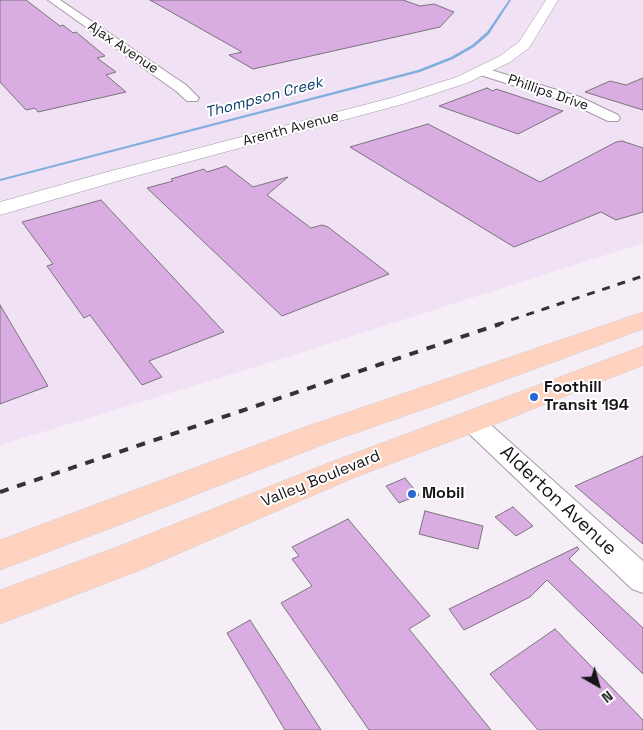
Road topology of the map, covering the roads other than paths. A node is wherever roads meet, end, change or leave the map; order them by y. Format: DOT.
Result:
graph roads {
  1 [pos="53,0"];
  2 [pos="552,0"];
  3 [pos="481,71"];
  4 [pos="192,98"];
  5 [pos="613,118"];
  6 [pos="0,209"];
  7 [pos="643,320"];
  8 [pos="643,355"];
  9 [pos="444,392"];
  10 [pos="472,422"];
  11 [pos="0,555"];
  12 [pos="643,580"];
  13 [pos="0,607"];
  1 -- 4 [label="street, Ajax Avenue"];
  2 -- 3 [label="street, Arenth Avenue"];
  3 -- 5 [label="street, Phillips Drive"];
  3 -- 6 [label="street, Arenth Avenue"];
  7 -- 9 [label="main road"];
  8 -- 10 [label="main road, Valley Boulevard"];
  9 -- 10 [label="main road"];
  9 -- 11 [label="main road"];
  10 -- 12 [label="street, Alderton Avenue"];
  10 -- 13 [label="main road, Valley Boulevard"];
}
